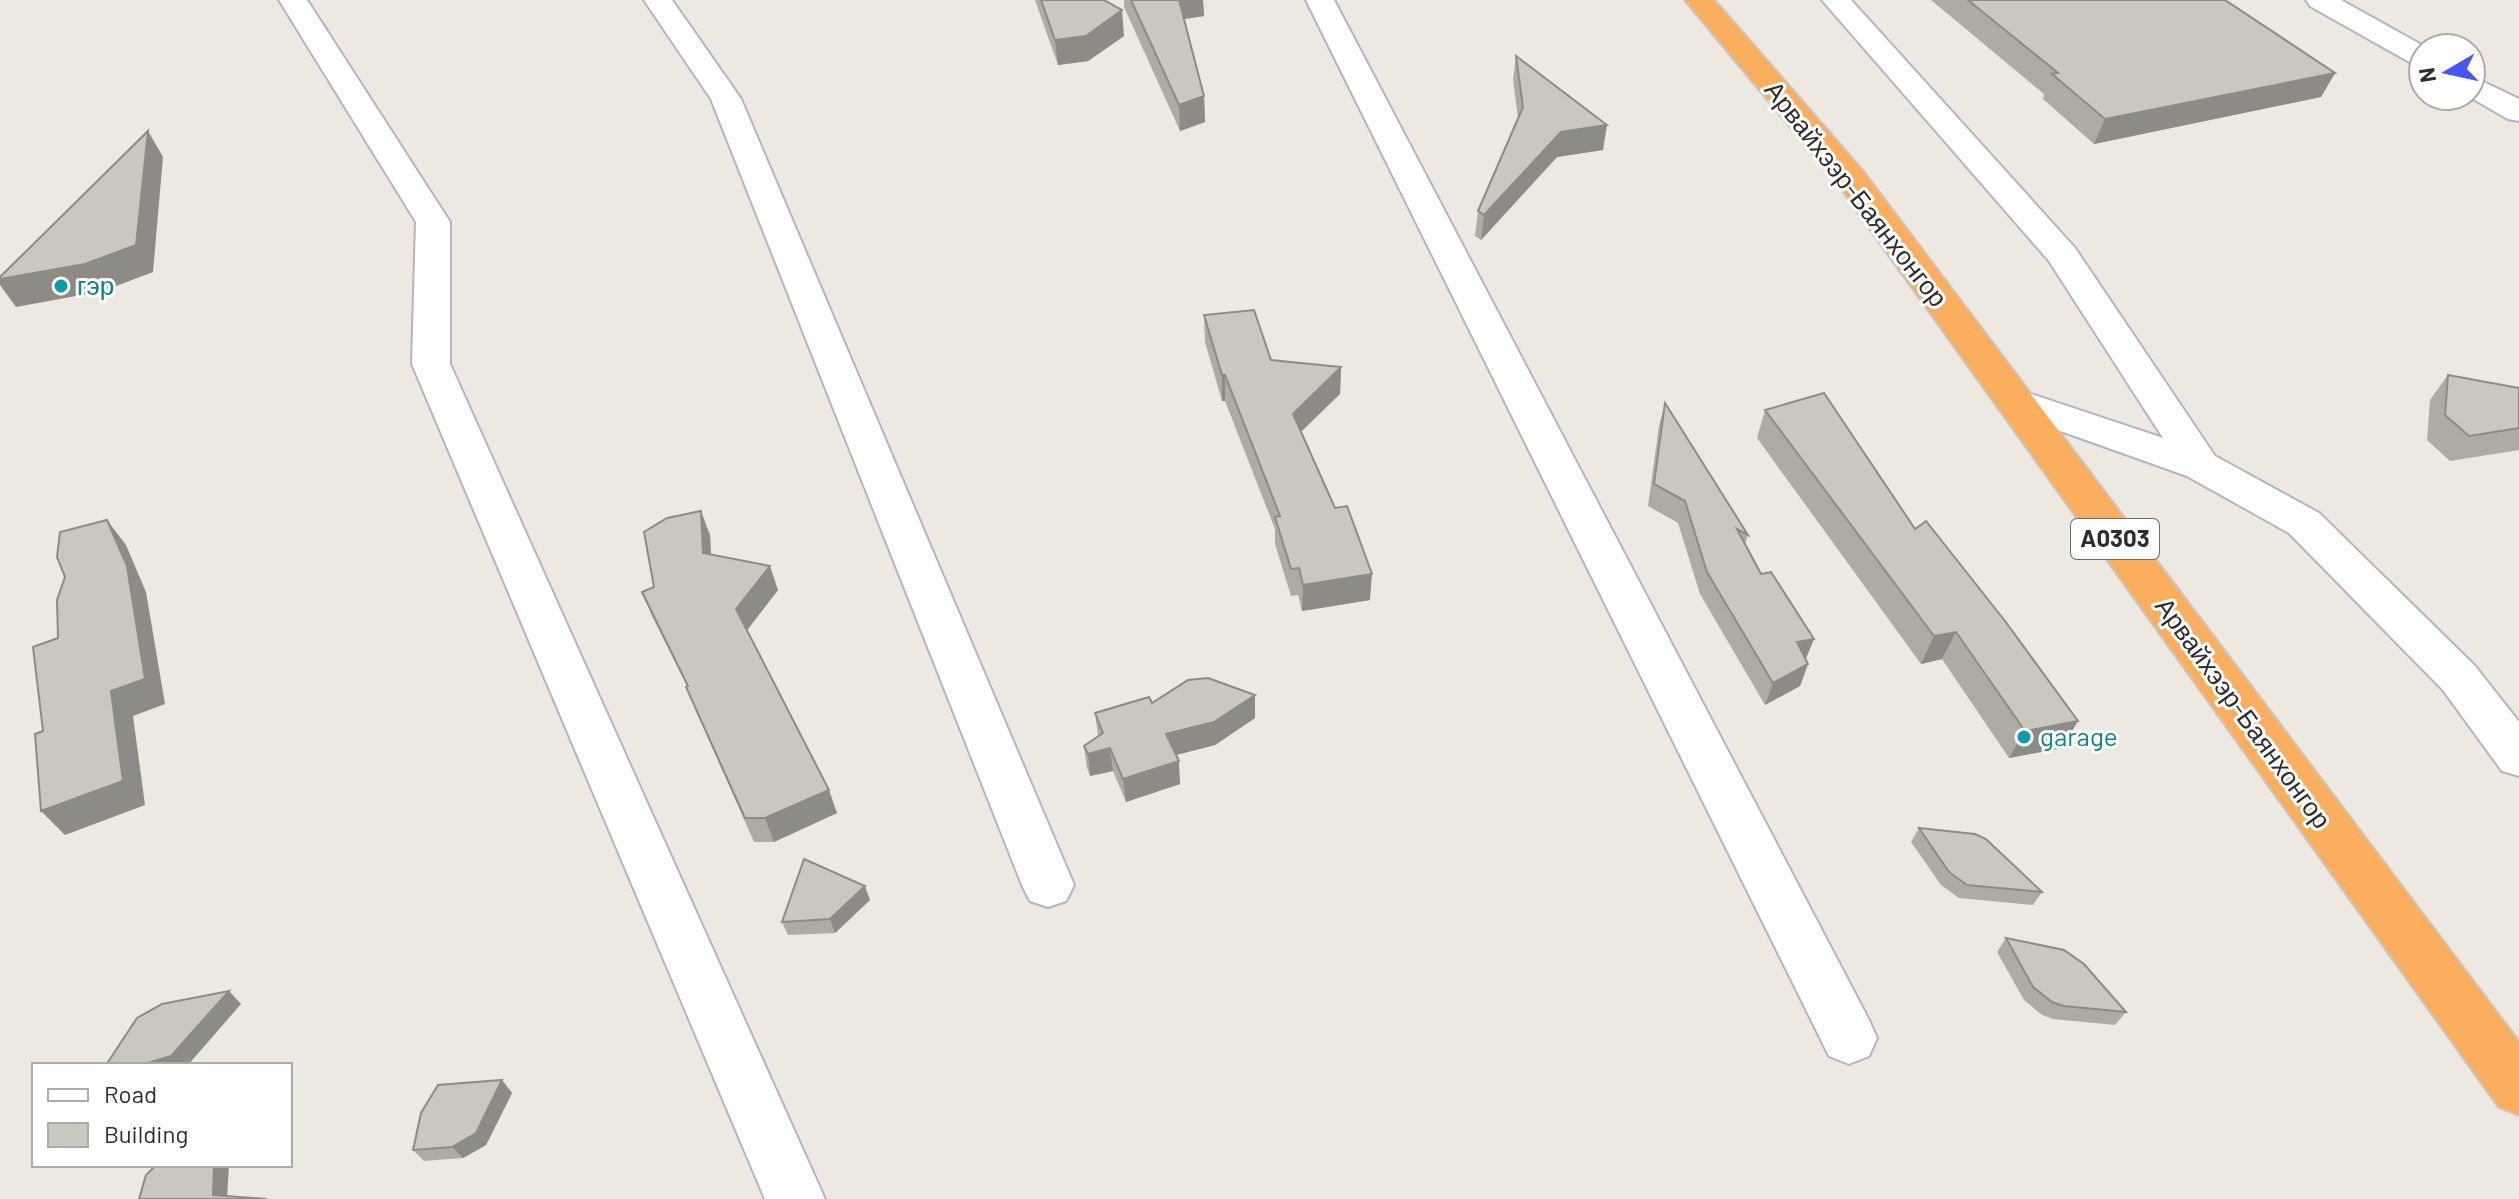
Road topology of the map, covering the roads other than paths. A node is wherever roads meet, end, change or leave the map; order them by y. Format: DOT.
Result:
graph roads {
  1 [pos="293,0"];
  2 [pos="658,0"];
  3 [pos="1320,0"];
  4 [pos="1699,0"];
  5 [pos="1836,0"];
  6 [pos="2320,0"];
  7 [pos="2407,49"];
  8 [pos="2487,94"];
  9 [pos="2519,112"];
  10 [pos="2013,400"];
  11 [pos="2201,466"];
  12 [pos="2519,757"];
  13 [pos="1048,885"];
  14 [pos="1849,1038"];
  15 [pos="2519,1088"];
  16 [pos="795,1199"];
  1 -- 16 [label="street"];
  2 -- 13 [label="street"];
  3 -- 14 [label="street"];
  4 -- 10 [label="highway, Арвайхээр-Баянхонгор / A0303"];
  5 -- 11 [label="street"];
  6 -- 7 [label="street"];
  8 -- 9 [label="street"];
  10 -- 11 [label="street"];
  10 -- 15 [label="highway, Арвайхээр-Баянхонгор / A0303"];
  11 -- 12 [label="street"];
}
